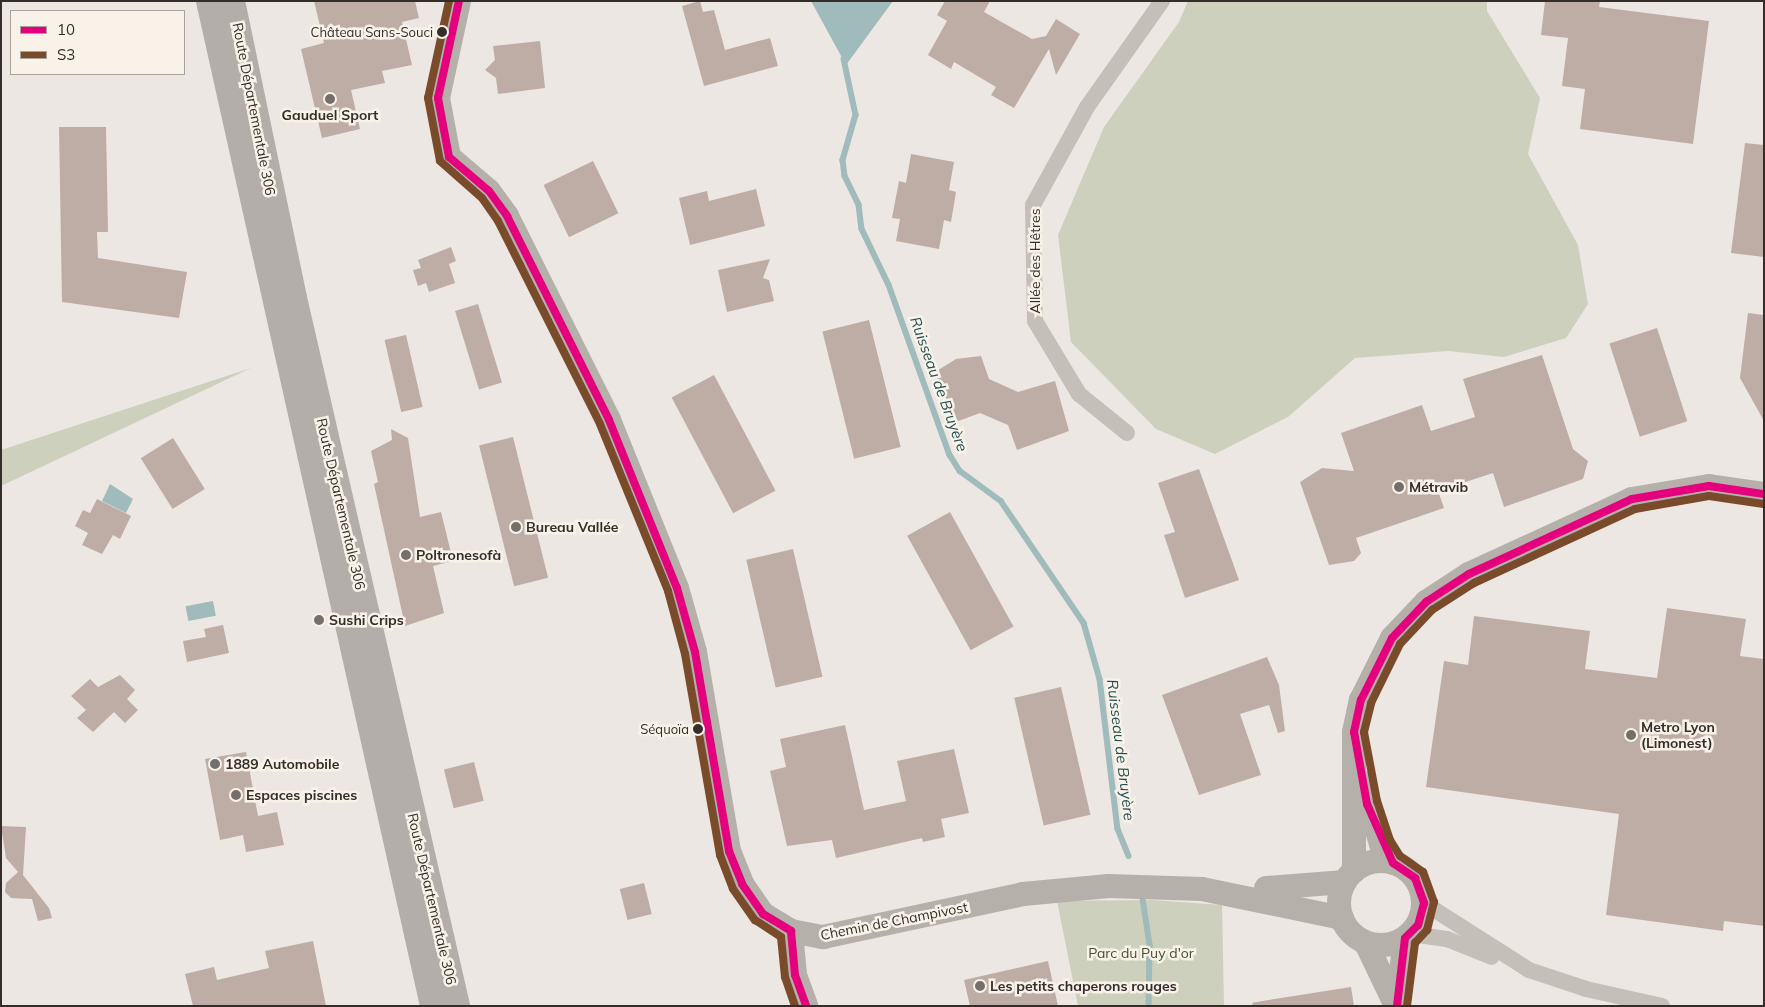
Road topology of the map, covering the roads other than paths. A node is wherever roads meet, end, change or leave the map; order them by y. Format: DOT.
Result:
graph roads {
  1 [pos="209,1"];
  2 [pos="232,1"];
  3 [pos="459,1"];
  4 [pos="1162,1"];
  5 [pos="1127,433"];
  6 [pos="1764,494"];
  7 [pos="1354,732"];
  8 [pos="1393,863"];
  9 [pos="1350,876"];
  10 [pos="1202,889"];
  11 [pos="1424,903"];
  12 [pos="1342,918"];
  13 [pos="791,931"];
  14 [pos="1408,936"];
  15 [pos="1366,943"];
  16 [pos="1529,970"];
  17 [pos="432,1006"];
  18 [pos="458,1006"];
  19 [pos="806,1006"];
  20 [pos="1396,1006"];
  21 [pos="1662,1006"];
  1 -- 17 [label="main road, Route Départementale 306"];
  2 -- 18 [label="main road, Route Départementale 306"];
  3 -- 13 [label="street, Chemin de Champivost"];
  4 -- 5 [label="street, Allée des Hêtres"];
  6 -- 7 [label="street"];
  7 -- 8 [label="street"];
  7 -- 9 [label="street"];
  8 -- 9 [label="street"];
  8 -- 11 [label="street"];
  9 -- 10 [label="street, Chemin de Champivost"];
  9 -- 12 [label="street"];
  10 -- 12 [label="street, Chemin de Champivost"];
  10 -- 13 [label="street, Chemin de Champivost"];
  11 -- 14 [label="street"];
  11 -- 16 [label="street"];
  12 -- 15 [label="street"];
  13 -- 19 [label="street"];
  14 -- 15 [label="street"];
  14 -- 16 [label="street"];
  14 -- 20 [label="street"];
  15 -- 20 [label="street"];
  16 -- 21 [label="street"];
}
